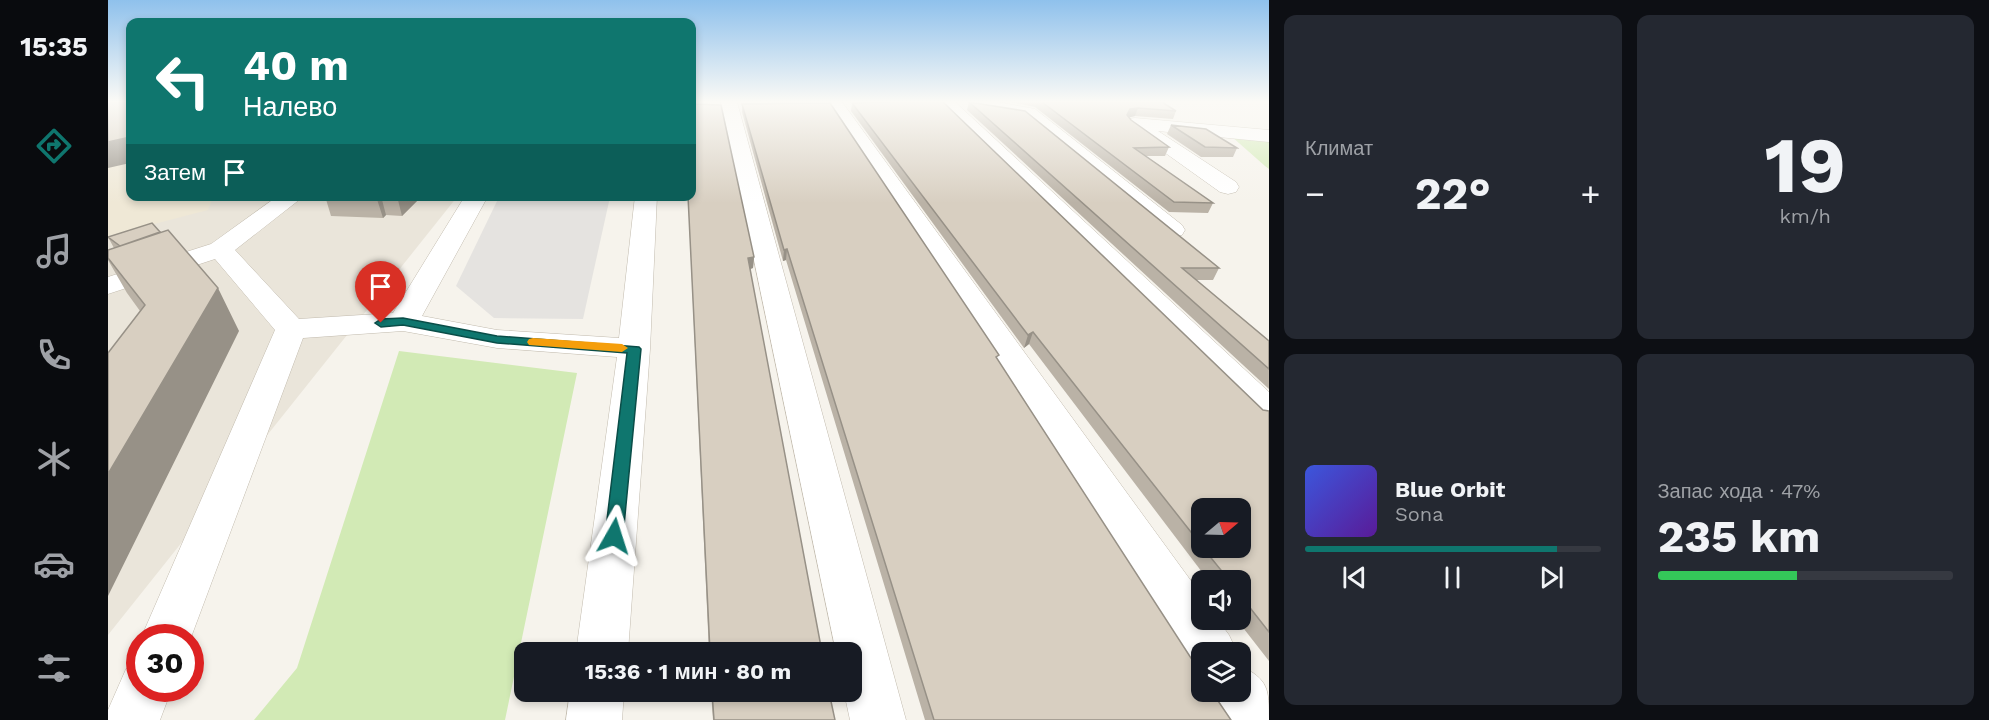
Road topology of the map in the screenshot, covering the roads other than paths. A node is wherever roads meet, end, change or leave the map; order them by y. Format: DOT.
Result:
graph roads {
  1 [pos="736,136"];
  2 [pos="859,136"];
  3 [pos="980,136"];
  4 [pos="1057,136"];
  5 [pos="1153,136"];
  6 [pos="1228,187"];
  7 [pos="286,201"];
  8 [pos="474,201"];
  9 [pos="646,201"];
  10 [pos="1173,230"];
  11 [pos="220,249"];
  12 [pos="108,286"];
  13 [pos="403,322"];
  14 [pos="291,329"];
  15 [pos="634,349"];
  16 [pos="1269,412"];
  17 [pos="172,624"];
  18 [pos="603,642"];
  19 [pos="1205,642"];
  20 [pos="139,702"];
  21 [pos="596,702"];
  22 [pos="1245,702"];
  23 [pos="132,720"];
  24 [pos="594,720"];
  25 [pos="878,720"];
  26 [pos="1258,720"];
  1 -- 25 [label="street"];
  2 -- 19 [label="street"];
  3 -- 16 [label="street"];
  4 -- 10 [label="street"];
  5 -- 6 [label="street"];
  7 -- 11 [label="street"];
  8 -- 13 [label="street"];
  9 -- 15 [label="street"];
  11 -- 12 [label="street"];
  11 -- 14 [label="street"];
  13 -- 14 [label="street"];
  13 -- 15 [label="street"];
  14 -- 17 [label="street"];
  15 -- 18 [label="street"];
  20 -- 23 [label="street"];
  21 -- 24 [label="street"];
  22 -- 26 [label="street"];
}
